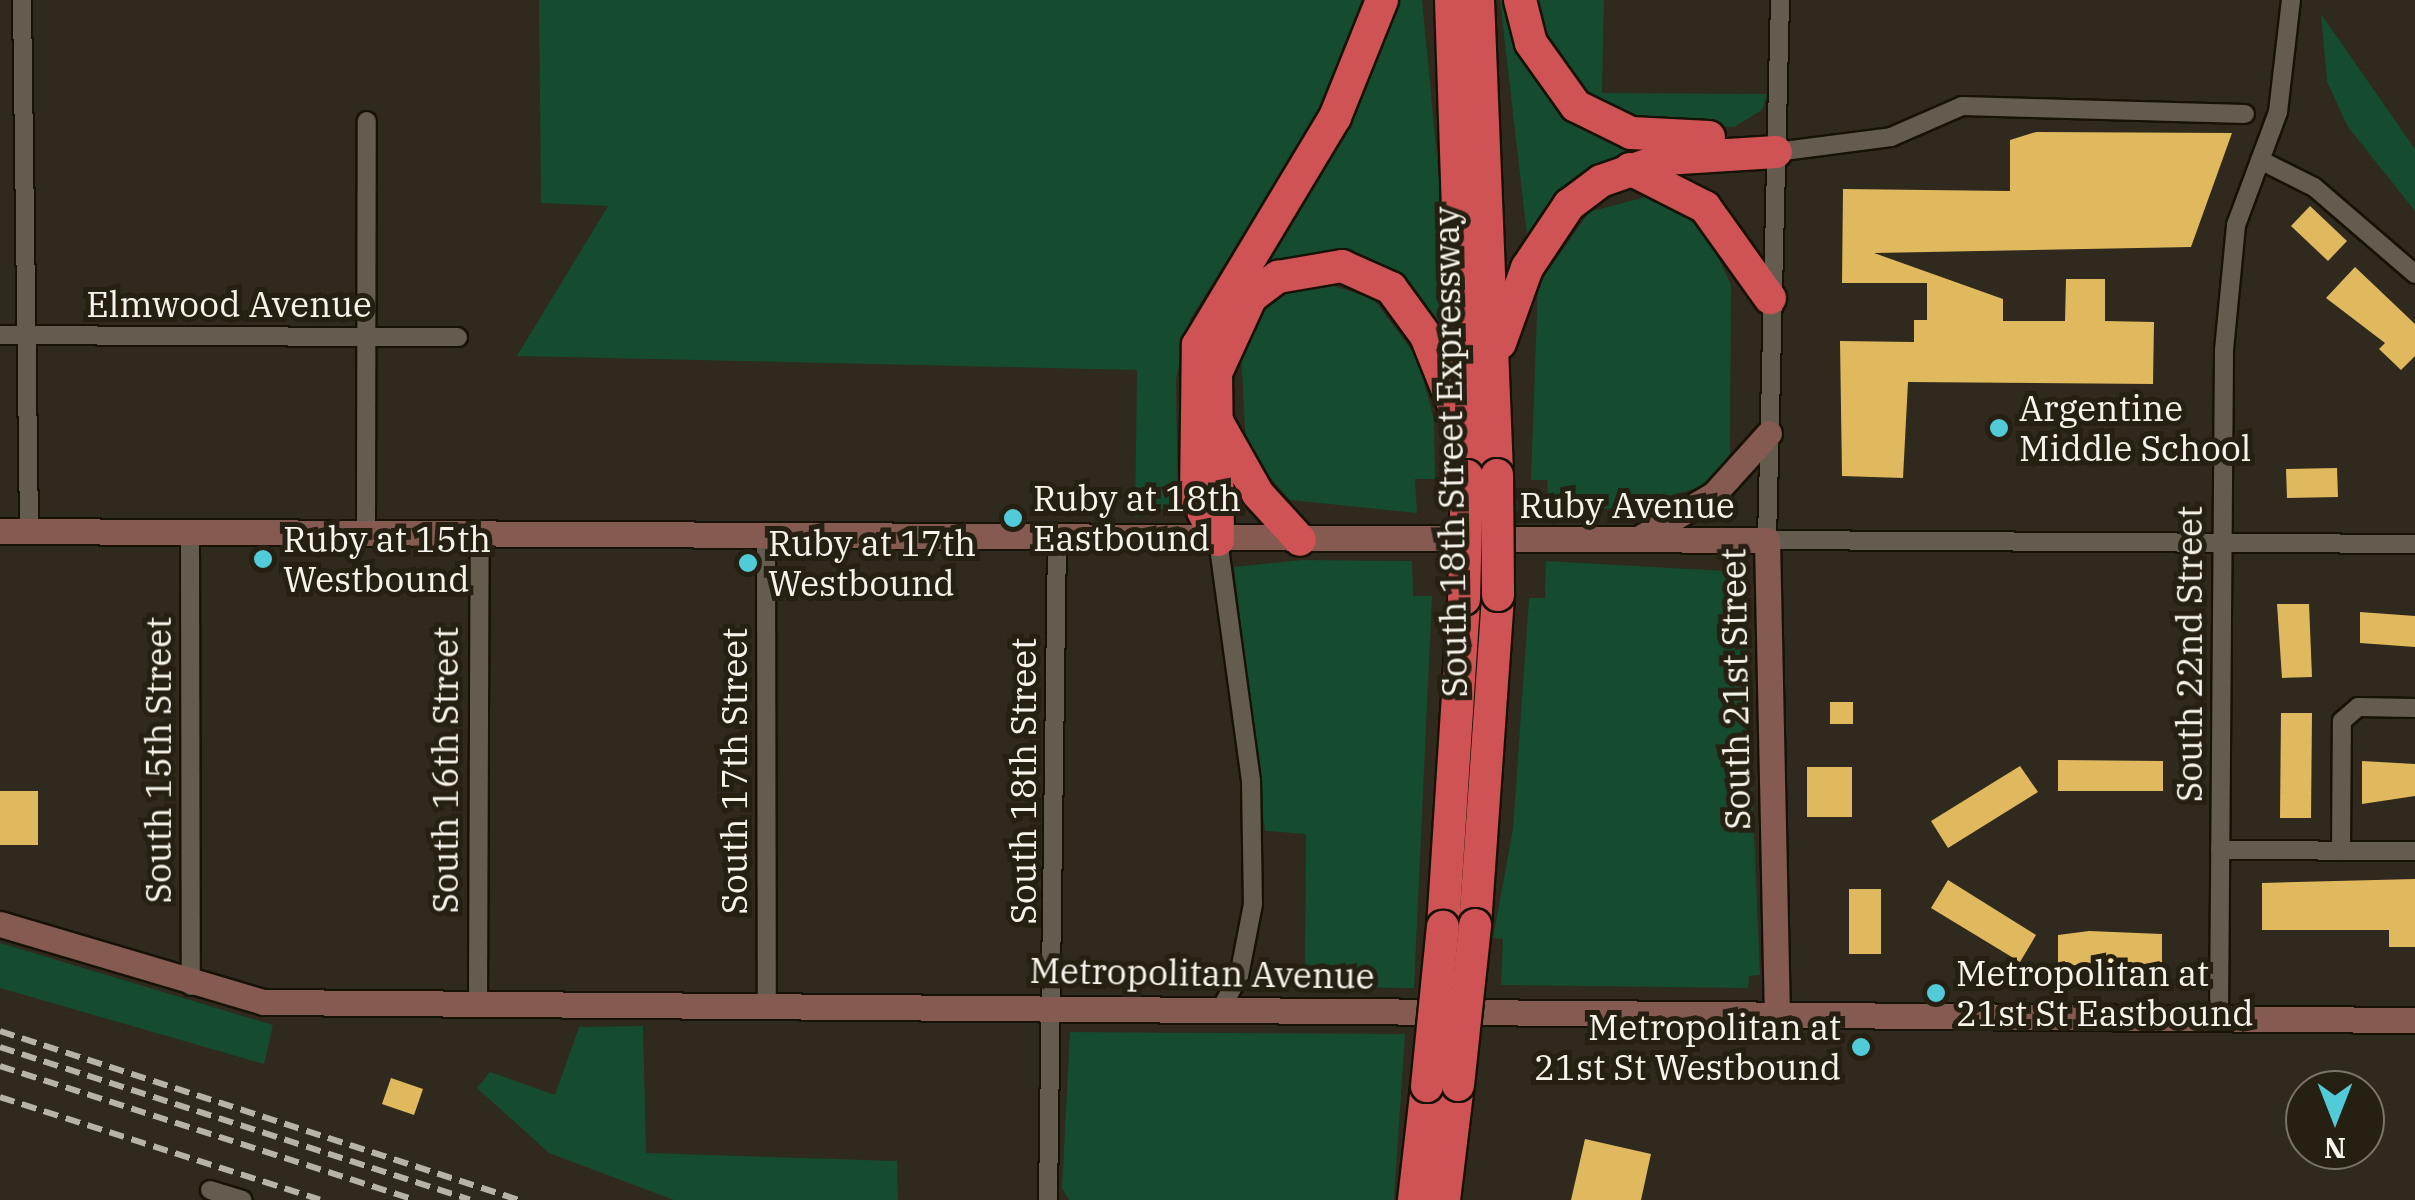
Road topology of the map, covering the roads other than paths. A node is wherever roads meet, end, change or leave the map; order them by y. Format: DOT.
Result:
graph roads {
  1 [pos="22,0"];
  2 [pos="1382,0"];
  3 [pos="1451,0"];
  4 [pos="1478,0"];
  5 [pos="1520,0"];
  6 [pos="1780,0"];
  7 [pos="2292,0"];
  8 [pos="2245,114"];
  9 [pos="367,120"];
  10 [pos="1776,152"];
  11 [pos="2260,160"];
  12 [pos="1630,169"];
  13 [pos="2415,274"];
  14 [pos="1770,298"];
  15 [pos="0,335"];
  16 [pos="28,335"];
  17 [pos="458,337"];
  18 [pos="366,338"];
  19 [pos="1494,356"];
  20 [pos="1212,410"];
  21 [pos="1768,433"];
  22 [pos="1466,436"];
  23 [pos="1482,475"];
  24 [pos="0,531"];
  25 [pos="29,531"];
  26 [pos="190,534"];
  27 [pos="366,534"];
  28 [pos="480,534"];
  29 [pos="766,540"];
  30 [pos="1218,540"];
  31 [pos="1300,540"];
  32 [pos="1767,540"];
  33 [pos="1057,541"];
  34 [pos="1633,542"];
  35 [pos="2222,544"];
  36 [pos="2415,544"];
  37 [pos="2415,708"];
  38 [pos="2220,850"];
  39 [pos="2342,851"];
  40 [pos="2415,851"];
  41 [pos="0,924"];
  42 [pos="1459,926"];
  43 [pos="191,986"];
  44 [pos="766,1001"];
  45 [pos="1054,1005"];
  46 [pos="478,1006"];
  47 [pos="1221,1008"];
  48 [pos="1777,1017"];
  49 [pos="2219,1018"];
  50 [pos="2415,1020"];
  51 [pos="1442,1085"];
  52 [pos="210,1190"];
  53 [pos="242,1200"];
  54 [pos="1048,1200"];
  55 [pos="1414,1200"];
  56 [pos="1444,1200"];
  1 -- 16 [label="street"];
  2 -- 30 [label="highway"];
  3 -- 22 [label="highway, South 18th Street Expressway"];
  4 -- 19 [label="highway, South 18th Street Expressway"];
  5 -- 10 [label="highway"];
  6 -- 10 [label="street, South 21st Street"];
  7 -- 11 [label="street, South 22nd Street"];
  8 -- 10 [label="street"];
  9 -- 18 [label="street"];
  10 -- 12 [label="highway"];
  10 -- 14 [label="street, South 21st Street"];
  11 -- 13 [label="street"];
  11 -- 35 [label="street, South 22nd Street"];
  12 -- 14 [label="highway"];
  12 -- 19 [label="highway"];
  14 -- 21 [label="street, South 21st Street"];
  15 -- 16 [label="street, Elmwood Avenue"];
  16 -- 18 [label="street, Elmwood Avenue"];
  16 -- 25 [label="street"];
  17 -- 18 [label="street, Elmwood Avenue"];
  18 -- 27 [label="street"];
  19 -- 23 [label="highway, South 18th Street Expressway"];
  20 -- 22 [label="highway"];
  20 -- 30 [label="highway"];
  20 -- 31 [label="highway"];
  21 -- 32 [label="street, South 21st Street"];
  21 -- 34 [label="street"];
  22 -- 23 [label="highway, South 18th Street Expressway"];
  23 -- 42 [label="highway, South 18th Street Expressway, bridge"];
  23 -- 42 [label="highway, South 18th Street Expressway, bridge"];
  24 -- 25 [label="street, Ruby Avenue"];
  25 -- 26 [label="street, Ruby Avenue"];
  26 -- 27 [label="street, Ruby Avenue"];
  26 -- 43 [label="street, South 15th Street"];
  27 -- 28 [label="street, Ruby Avenue"];
  28 -- 29 [label="street, Ruby Avenue"];
  28 -- 46 [label="street, South 16th Street"];
  29 -- 33 [label="street, Ruby Avenue"];
  29 -- 44 [label="street, South 17th Street"];
  30 -- 31 [label="street, Ruby Avenue"];
  30 -- 33 [label="street, Ruby Avenue"];
  30 -- 47 [label="street"];
  31 -- 34 [label="street, Ruby Avenue"];
  32 -- 34 [label="street, Ruby Avenue"];
  32 -- 35 [label="street, Ruby Avenue"];
  32 -- 48 [label="street, South 21st Street"];
  33 -- 45 [label="street, South 18th Street"];
  35 -- 36 [label="street, Ruby Avenue"];
  35 -- 38 [label="street, South 22nd Street"];
  37 -- 39 [label="street"];
  38 -- 39 [label="street"];
  38 -- 49 [label="street, South 22nd Street"];
  39 -- 40 [label="street"];
  41 -- 43 [label="street, Metropolitan Avenue"];
  42 -- 51 [label="highway, South 18th Street Expressway, bridge"];
  43 -- 46 [label="street, Metropolitan Avenue"];
  44 -- 45 [label="street, Metropolitan Avenue"];
  44 -- 46 [label="street, Metropolitan Avenue"];
  45 -- 47 [label="street, Metropolitan Avenue"];
  45 -- 54 [label="street, South 18th Street"];
  47 -- 48 [label="street, Metropolitan Avenue"];
  48 -- 49 [label="street, Metropolitan Avenue"];
  49 -- 50 [label="street, Metropolitan Avenue"];
  51 -- 55 [label="highway, South 18th Street Expressway"];
  51 -- 56 [label="highway, South 18th Street Expressway"];
  52 -- 53 [label="street"];
}
